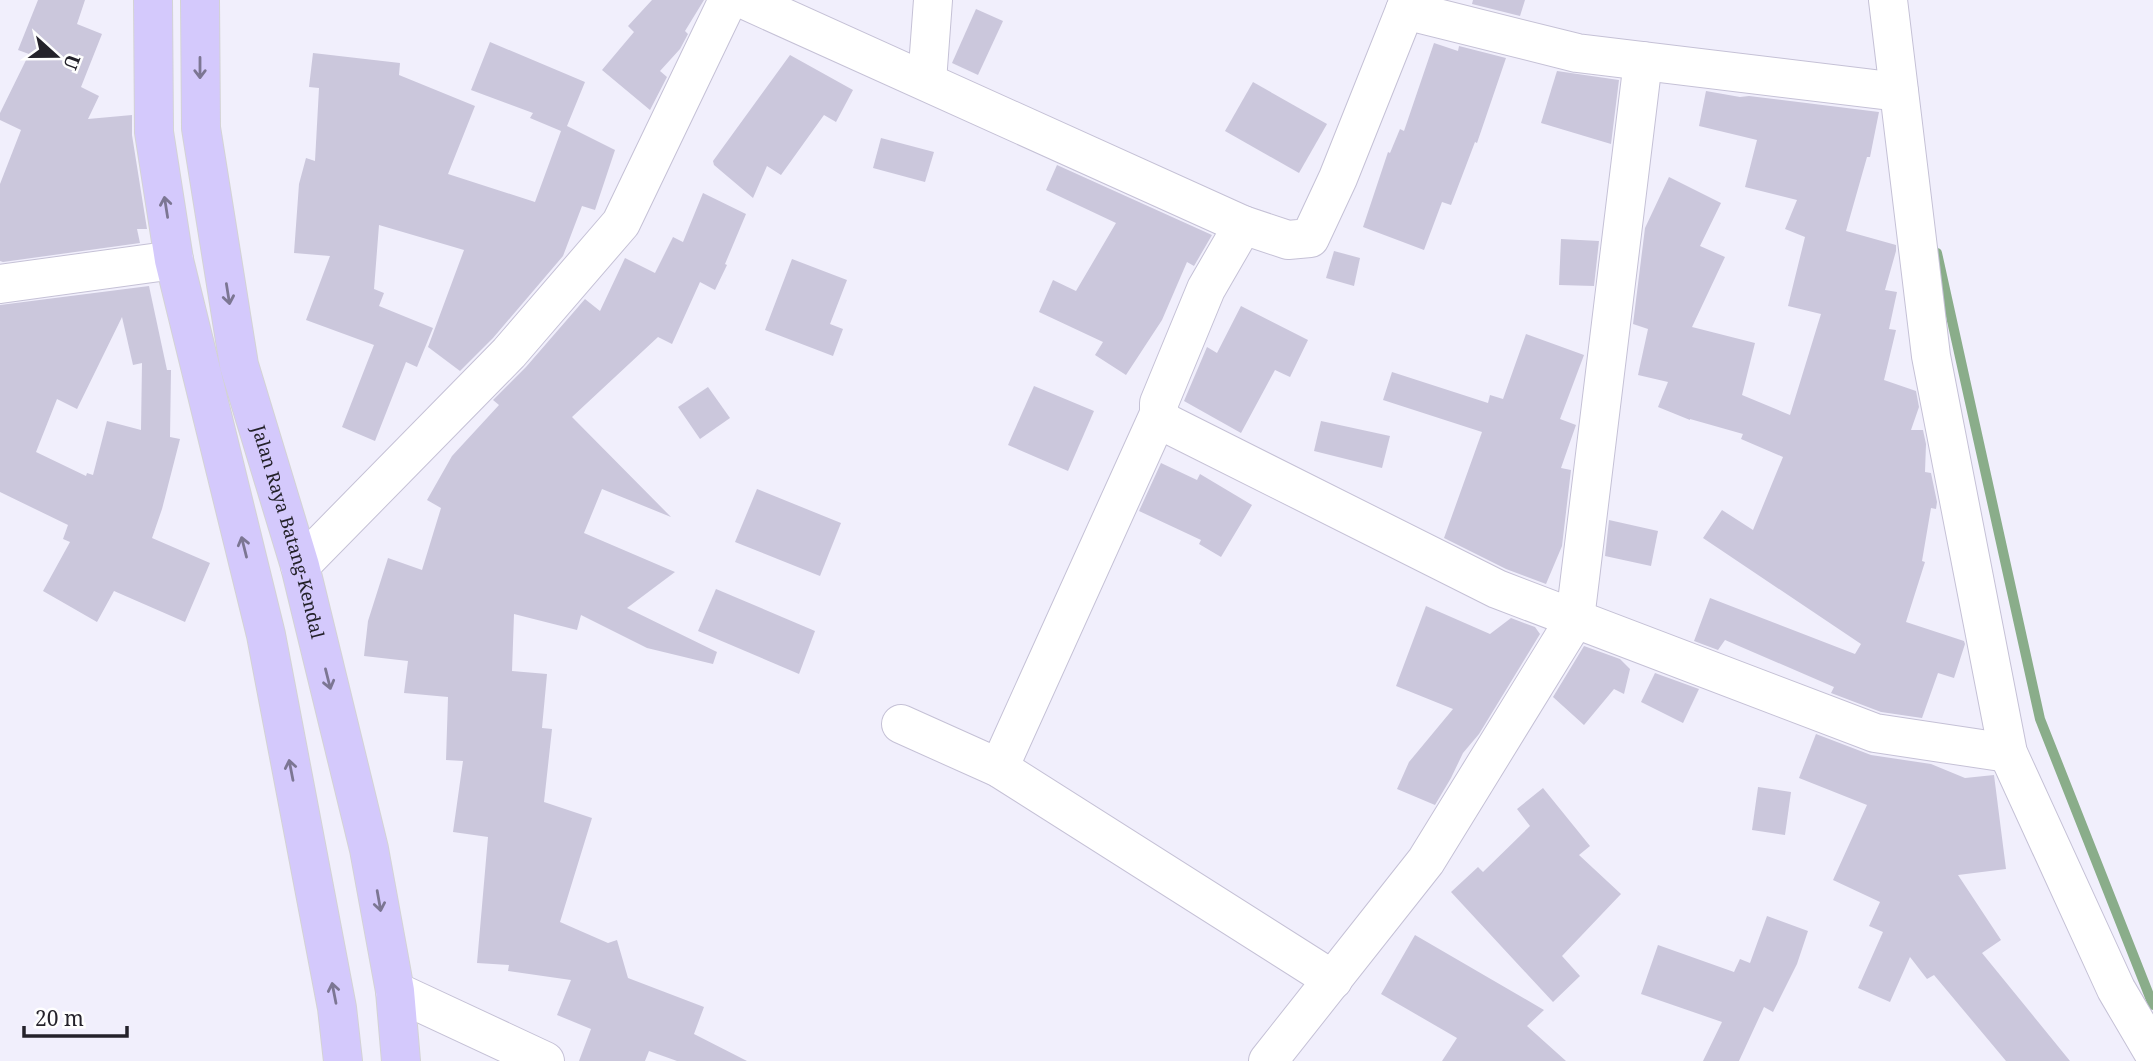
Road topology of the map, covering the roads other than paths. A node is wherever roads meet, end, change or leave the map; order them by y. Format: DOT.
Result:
graph roads {
  1 [pos="153,0"];
  2 [pos="200,0"];
  3 [pos="727,0"];
  4 [pos="745,0"];
  5 [pos="933,0"];
  6 [pos="1888,0"];
  7 [pos="1407,5"];
  8 [pos="1643,61"];
  9 [pos="927,81"];
  10 [pos="1899,92"];
  11 [pos="1243,225"];
  12 [pos="174,260"];
  13 [pos="0,284"];
  14 [pos="1159,414"];
  15 [pos="300,566"];
  16 [pos="1574,619"];
  17 [pos="901,724"];
  18 [pos="2008,753"];
  19 [pos="999,768"];
  20 [pos="1334,980"];
  21 [pos="395,990"];
  22 [pos="2153,1052"];
  23 [pos="343,1061"];
  24 [pos="401,1061"];
  25 [pos="545,1061"];
  26 [pos="1268,1061"];
  12 -- 1 [label="highway, one-way"];
  2 -- 15 [label="highway, Jalan Raya Batang-Kendal, one-way"];
  3 -- 15 [label="street"];
  4 -- 9 [label="street"];
  5 -- 9 [label="street"];
  6 -- 10 [label="street"];
  7 -- 8 [label="street"];
  7 -- 11 [label="street"];
  8 -- 10 [label="street"];
  8 -- 16 [label="street"];
  9 -- 11 [label="street"];
  10 -- 18 [label="street"];
  11 -- 14 [label="street"];
  12 -- 13 [label="street"];
  23 -- 12 [label="highway, one-way"];
  14 -- 16 [label="street"];
  14 -- 19 [label="street"];
  15 -- 21 [label="highway, Jalan Raya Batang-Kendal, one-way"];
  16 -- 18 [label="street"];
  16 -- 20 [label="street"];
  17 -- 19 [label="street"];
  18 -- 22 [label="street"];
  19 -- 20 [label="street"];
  20 -- 26 [label="street"];
  21 -- 24 [label="highway, Jalan Raya Batang-Kendal"];
  21 -- 25 [label="street"];
}
